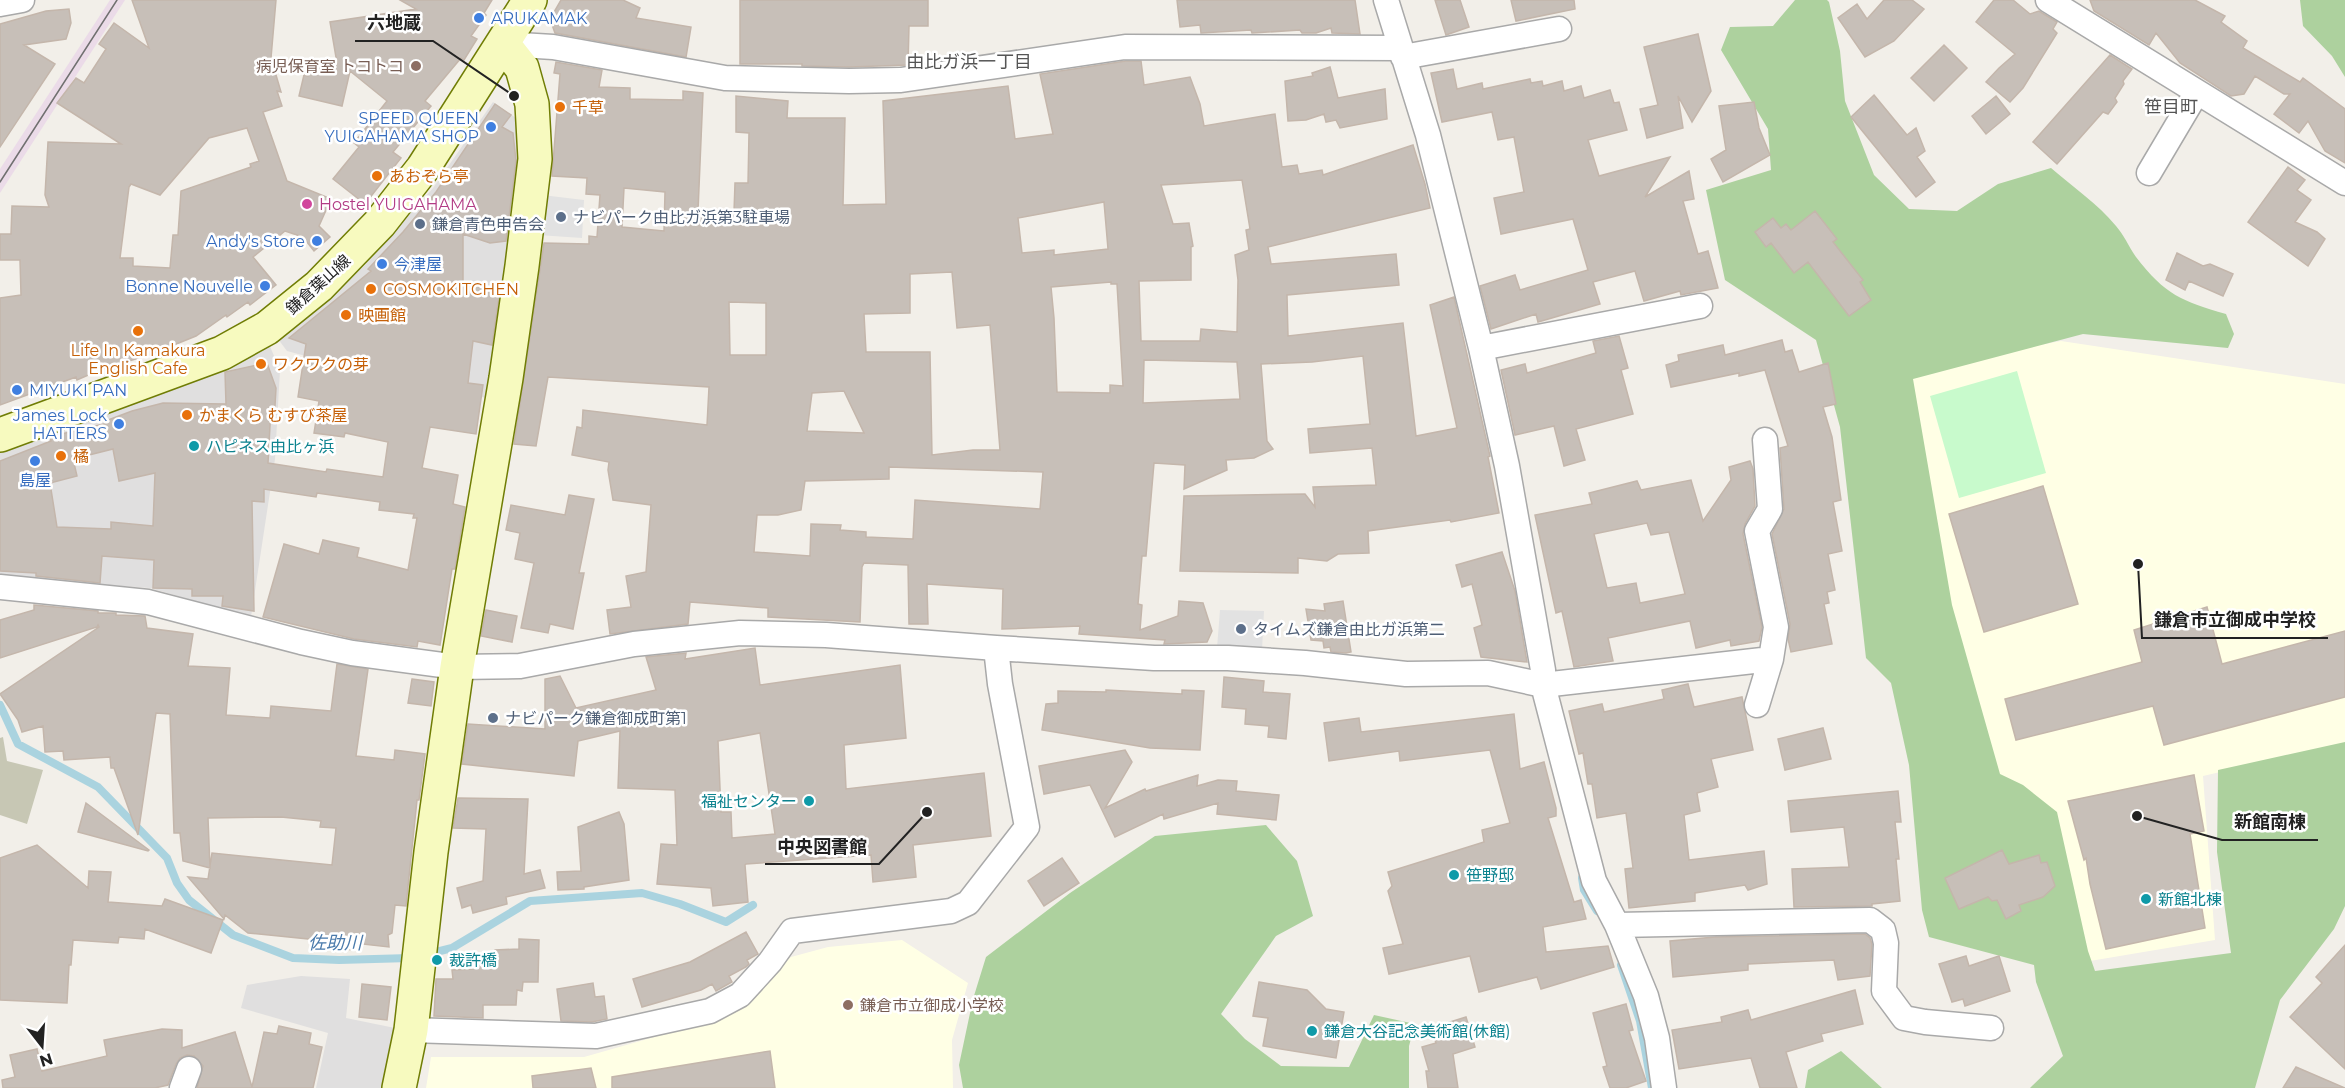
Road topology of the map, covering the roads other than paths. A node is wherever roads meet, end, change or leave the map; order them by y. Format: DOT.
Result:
graph roads {
  1 [pos="22,0"];
  2 [pos="530,0"];
  3 [pos="1386,0"];
  4 [pos="2048,0"];
  5 [pos="0,4"];
  6 [pos="1559,29"];
  7 [pos="503,44"];
  8 [pos="1401,52"];
  9 [pos="2196,92"];
  10 [pos="2148,173"];
  11 [pos="2345,183"];
  12 [pos="1700,306"];
  13 [pos="1481,348"];
  14 [pos="0,435"];
  15 [pos="1765,440"];
  16 [pos="0,587"];
  17 [pos="996,648"];
  18 [pos="1771,659"];
  19 [pos="457,667"];
  20 [pos="1542,685"];
  21 [pos="1757,705"];
  22 [pos="1617,925"];
  23 [pos="1991,1028"];
  24 [pos="411,1030"];
  25 [pos="399,1088"];
  26 [pos="1664,1088"];
  1 -- 5 [label="street"];
  2 -- 7 [label="street, 鎌倉葉山線"];
  3 -- 8 [label="street"];
  4 -- 9 [label="street"];
  6 -- 8 [label="street"];
  7 -- 8 [label="street"];
  7 -- 14 [label="street, 鎌倉葉山線"];
  7 -- 19 [label="street"];
  8 -- 13 [label="street"];
  9 -- 10 [label="street"];
  9 -- 11 [label="street"];
  12 -- 13 [label="street"];
  13 -- 20 [label="street"];
  15 -- 18 [label="street"];
  16 -- 19 [label="street"];
  17 -- 19 [label="street"];
  17 -- 20 [label="street"];
  17 -- 24 [label="street"];
  18 -- 20 [label="street"];
  18 -- 21 [label="street"];
  19 -- 24 [label="street"];
  20 -- 22 [label="street"];
  22 -- 23 [label="street"];
  22 -- 26 [label="street"];
  24 -- 25 [label="street"];
}
